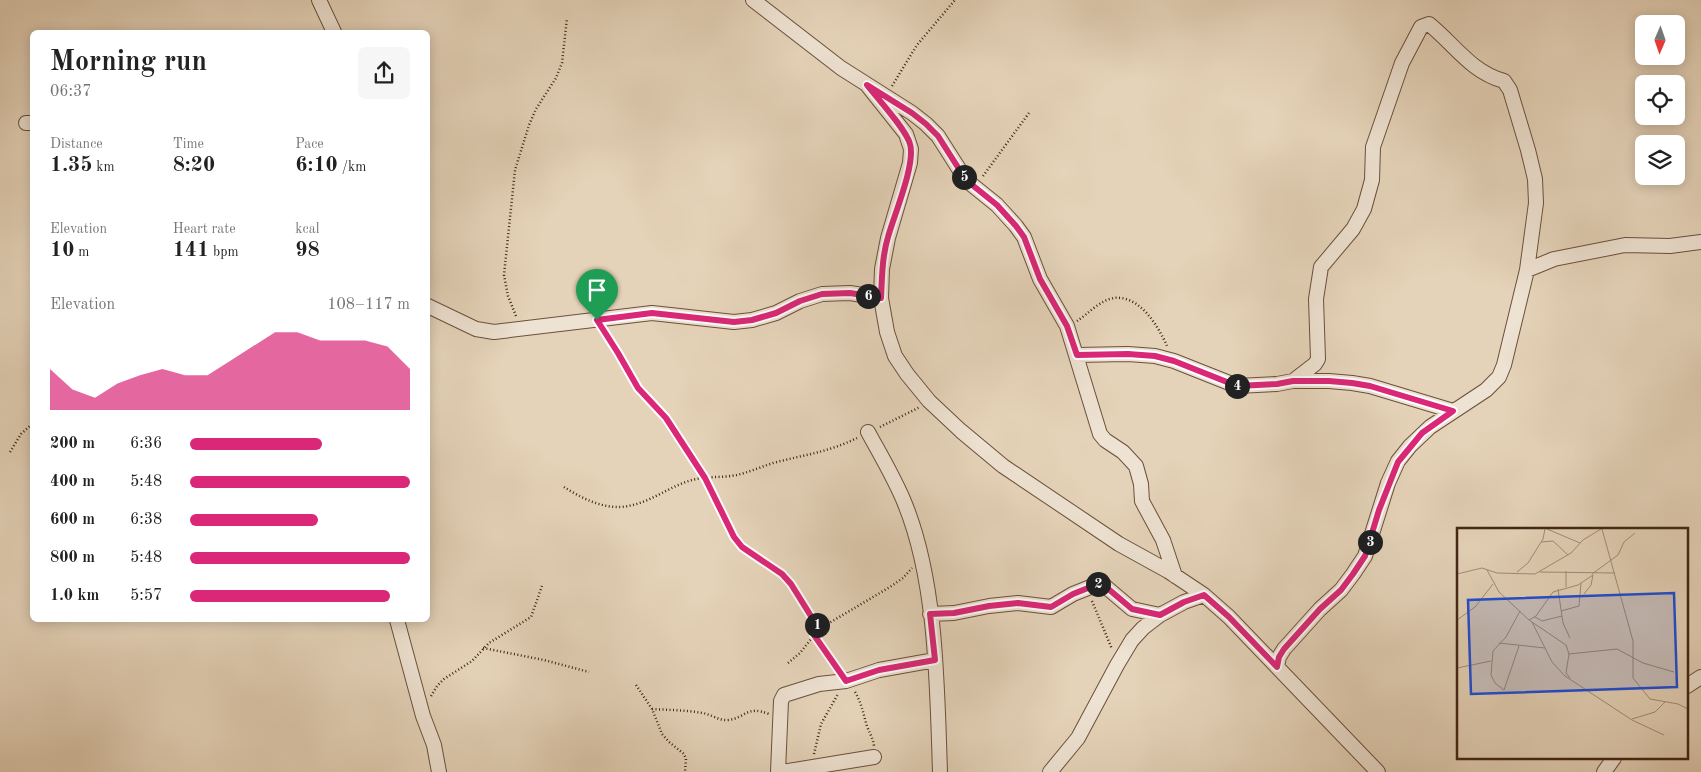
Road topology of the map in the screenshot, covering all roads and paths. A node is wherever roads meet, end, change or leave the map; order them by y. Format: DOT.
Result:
graph roads {
  1 [pos="319,0"];
  2 [pos="753,0"];
  3 [pos="955,0"];
  4 [pos="567,18"];
  5 [pos="333,30"];
  6 [pos="867,85"];
  7 [pos="895,102"];
  8 [pos="1028,113"];
  9 [pos="974,188"];
  10 [pos="1701,242"];
  11 [pos="1527,270"];
  12 [pos="881,298"];
  13 [pos="430,307"];
  14 [pos="597,320"];
  15 [pos="1067,326"];
  16 [pos="523,328"];
  17 [pos="1077,355"];
  18 [pos="1174,361"];
  19 [pos="1293,381"];
  20 [pos="929,401"];
  21 [pos="1453,411"];
  22 [pos="30,426"];
  23 [pos="868,432"];
  24 [pos="10,452"];
  25 [pos="705,478"];
  26 [pos="564,487"];
  27 [pos="921,558"];
  28 [pos="1175,576"];
  29 [pos="542,586"];
  30 [pos="1087,588"];
  31 [pos="1204,595"];
  32 [pos="930,614"];
  33 [pos="1160,615"];
  34 [pos="398,622"];
  35 [pos="819,629"];
  36 [pos="814,635"];
  37 [pos="483,648"];
  38 [pos="935,660"];
  39 [pos="788,663"];
  40 [pos="1117,665"];
  41 [pos="1277,667"];
  42 [pos="589,672"];
  43 [pos="1701,677"];
  44 [pos="847,682"];
  45 [pos="636,685"];
  46 [pos="1688,685"];
  47 [pos="652,708"];
  48 [pos="423,716"];
  49 [pos="780,723"];
  50 [pos="874,757"];
  51 [pos="1613,760"];
  52 [pos="812,768"];
  53 [pos="439,772"];
  54 [pos="685,772"];
  55 [pos="778,772"];
  56 [pos="782,772"];
  57 [pos="940,772"];
  58 [pos="1050,772"];
  59 [pos="1378,772"];
  60 [pos="1604,772"];
  1 -- 5 [label="street"];
  2 -- 6 [label="street"];
  3 -- 7 [label="path"];
  4 -- 16 [label="path"];
  6 -- 7 [label="street"];
  6 -- 12 [label="street"];
  7 -- 9 [label="street"];
  8 -- 9 [label="path"];
  9 -- 15 [label="street"];
  10 -- 11 [label="street"];
  11 -- 19 [label="street"];
  11 -- 21 [label="street"];
  12 -- 14 [label="street"];
  12 -- 20 [label="street"];
  13 -- 16 [label="street"];
  14 -- 16 [label="street"];
  14 -- 25 [label="path"];
  15 -- 17 [label="street"];
  15 -- 18 [label="path"];
  17 -- 18 [label="street"];
  17 -- 28 [label="street"];
  18 -- 19 [label="street"];
  19 -- 21 [label="street"];
  20 -- 23 [label="path"];
  20 -- 28 [label="street"];
  21 -- 41 [label="street"];
  22 -- 24 [label="path"];
  23 -- 25 [label="path"];
  23 -- 27 [label="street"];
  25 -- 26 [label="path"];
  25 -- 35 [label="path"];
  27 -- 32 [label="street"];
  27 -- 35 [label="path"];
  28 -- 31 [label="street"];
  29 -- 37 [label="path"];
  30 -- 32 [label="street"];
  30 -- 33 [label="street"];
  30 -- 40 [label="path"];
  31 -- 33 [label="street"];
  31 -- 41 [label="street"];
  32 -- 38 [label="street"];
  33 -- 40 [label="street"];
  34 -- 48 [label="street"];
  35 -- 36 [label="path"];
  36 -- 39 [label="path"];
  36 -- 44 [label="path"];
  37 -- 42 [label="path"];
  37 -- 48 [label="path"];
  38 -- 44 [label="street"];
  38 -- 57 [label="street"];
  40 -- 58 [label="street"];
  41 -- 59 [label="street"];
  43 -- 46 [label="street"];
  44 -- 49 [label="street"];
  44 -- 50 [label="path"];
  44 -- 52 [label="path"];
  45 -- 47 [label="path"];
  47 -- 49 [label="path"];
  47 -- 54 [label="path"];
  48 -- 53 [label="street"];
  49 -- 55 [label="street"];
  50 -- 52 [label="street"];
  51 -- 60 [label="street"];
  52 -- 56 [label="street"];
}
